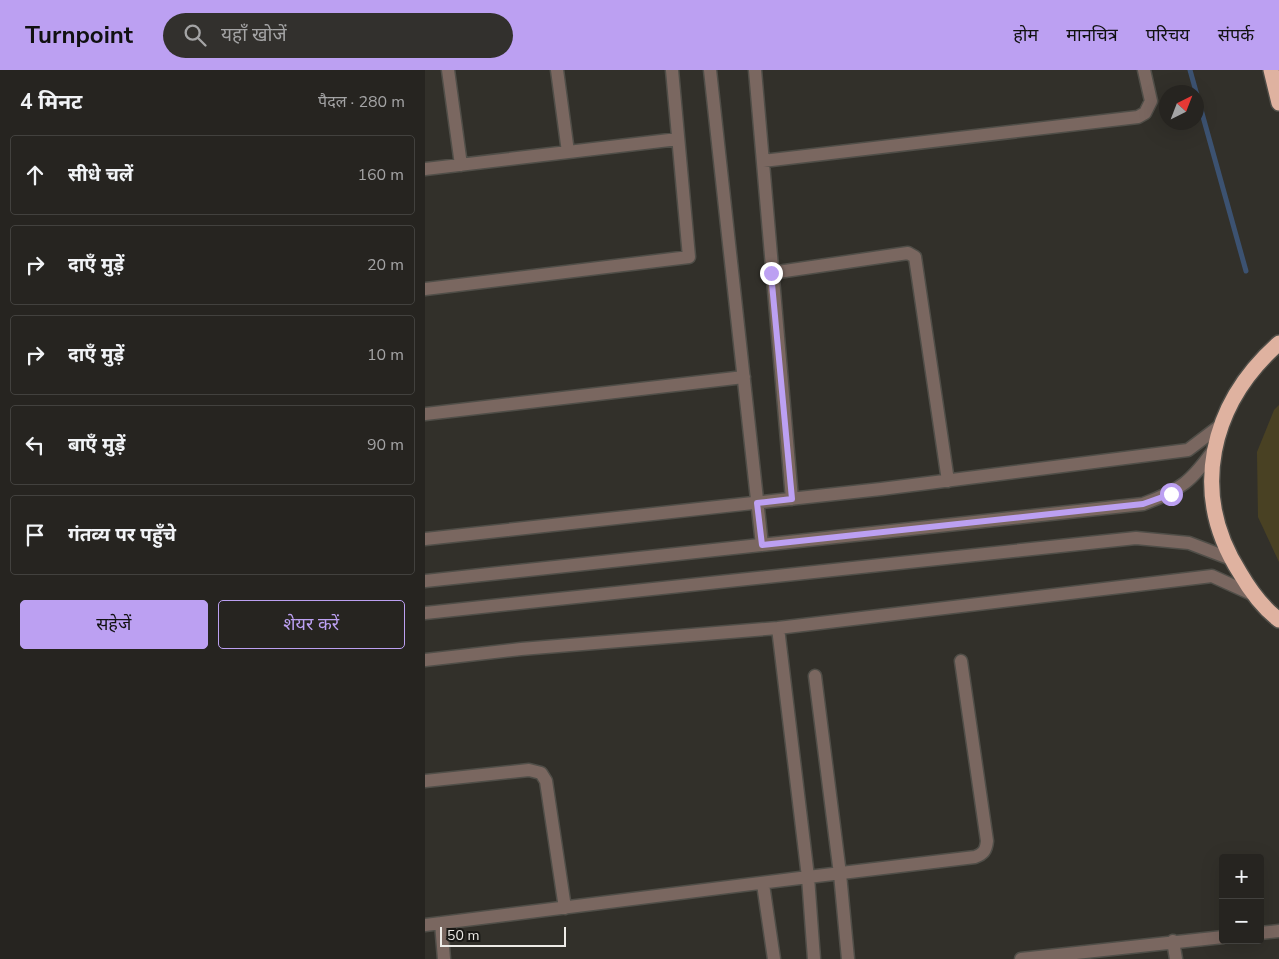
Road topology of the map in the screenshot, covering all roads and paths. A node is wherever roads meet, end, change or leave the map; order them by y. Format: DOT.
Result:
graph roads {
  1 [pos="448,70"];
  2 [pos="557,70"];
  3 [pos="672,70"];
  4 [pos="710,70"];
  5 [pos="755,70"];
  6 [pos="1143,70"];
  7 [pos="1271,70"];
  8 [pos="1279,103"];
  9 [pos="678,139"];
  10 [pos="567,152"];
  11 [pos="763,161"];
  12 [pos="461,165"];
  13 [pos="425,169"];
  14 [pos="771,273"];
  15 [pos="425,289"];
  16 [pos="1279,343"];
  17 [pos="743,377"];
  18 [pos="425,414"];
  19 [pos="1221,424"];
  20 [pos="1215,448"];
  21 [pos="948,481"];
  22 [pos="792,499"];
  23 [pos="757,503"];
  24 [pos="425,539"];
  25 [pos="762,545"];
  26 [pos="1231,559"];
  27 [pos="425,581"];
  28 [pos="1254,595"];
  29 [pos="425,613"];
  30 [pos="1279,620"];
  31 [pos="778,628"];
  32 [pos="425,660"];
  33 [pos="961,661"];
  34 [pos="815,676"];
  35 [pos="425,782"];
  36 [pos="840,874"];
  37 [pos="808,876"];
  38 [pos="763,884"];
  39 [pos="565,908"];
  40 [pos="441,923"];
  41 [pos="425,925"];
  42 [pos="1279,932"];
  43 [pos="1264,933"];
  44 [pos="1219,937"];
  45 [pos="1173,941"];
  46 [pos="1068,956"];
  47 [pos="444,959"];
  48 [pos="774,959"];
  49 [pos="814,959"];
  50 [pos="848,959"];
  51 [pos="1021,959"];
  52 [pos="1176,959"];
  1 -- 12 [label="street"];
  2 -- 10 [label="street"];
  3 -- 9 [label="street"];
  4 -- 17 [label="street"];
  5 -- 11 [label="street"];
  6 -- 11 [label="street"];
  7 -- 8 [label="highway"];
  9 -- 10 [label="street"];
  9 -- 15 [label="street"];
  10 -- 12 [label="street"];
  11 -- 14 [label="street"];
  12 -- 13 [label="street"];
  14 -- 21 [label="street"];
  14 -- 22 [label="street"];
  16 -- 19 [label="highway"];
  17 -- 18 [label="street"];
  17 -- 23 [label="street"];
  19 -- 20 [label="highway"];
  19 -- 21 [label="street"];
  20 -- 25 [label="street"];
  20 -- 26 [label="highway"];
  21 -- 22 [label="street"];
  22 -- 23 [label="street"];
  23 -- 24 [label="street"];
  23 -- 25 [label="street"];
  25 -- 27 [label="street"];
  26 -- 28 [label="highway"];
  26 -- 29 [label="street"];
  28 -- 30 [label="highway"];
  28 -- 31 [label="street"];
  31 -- 32 [label="street"];
  31 -- 37 [label="street"];
  33 -- 36 [label="street"];
  34 -- 36 [label="street"];
  35 -- 39 [label="street"];
  36 -- 37 [label="street"];
  36 -- 50 [label="street"];
  37 -- 38 [label="street"];
  37 -- 49 [label="street"];
  38 -- 39 [label="street"];
  38 -- 48 [label="street"];
  39 -- 40 [label="street"];
  40 -- 41 [label="street"];
  40 -- 47 [label="street"];
  42 -- 43 [label="street"];
  44 -- 45 [label="street"];
  45 -- 46 [label="street"];
  45 -- 52 [label="street"];
  46 -- 51 [label="street"];
}
